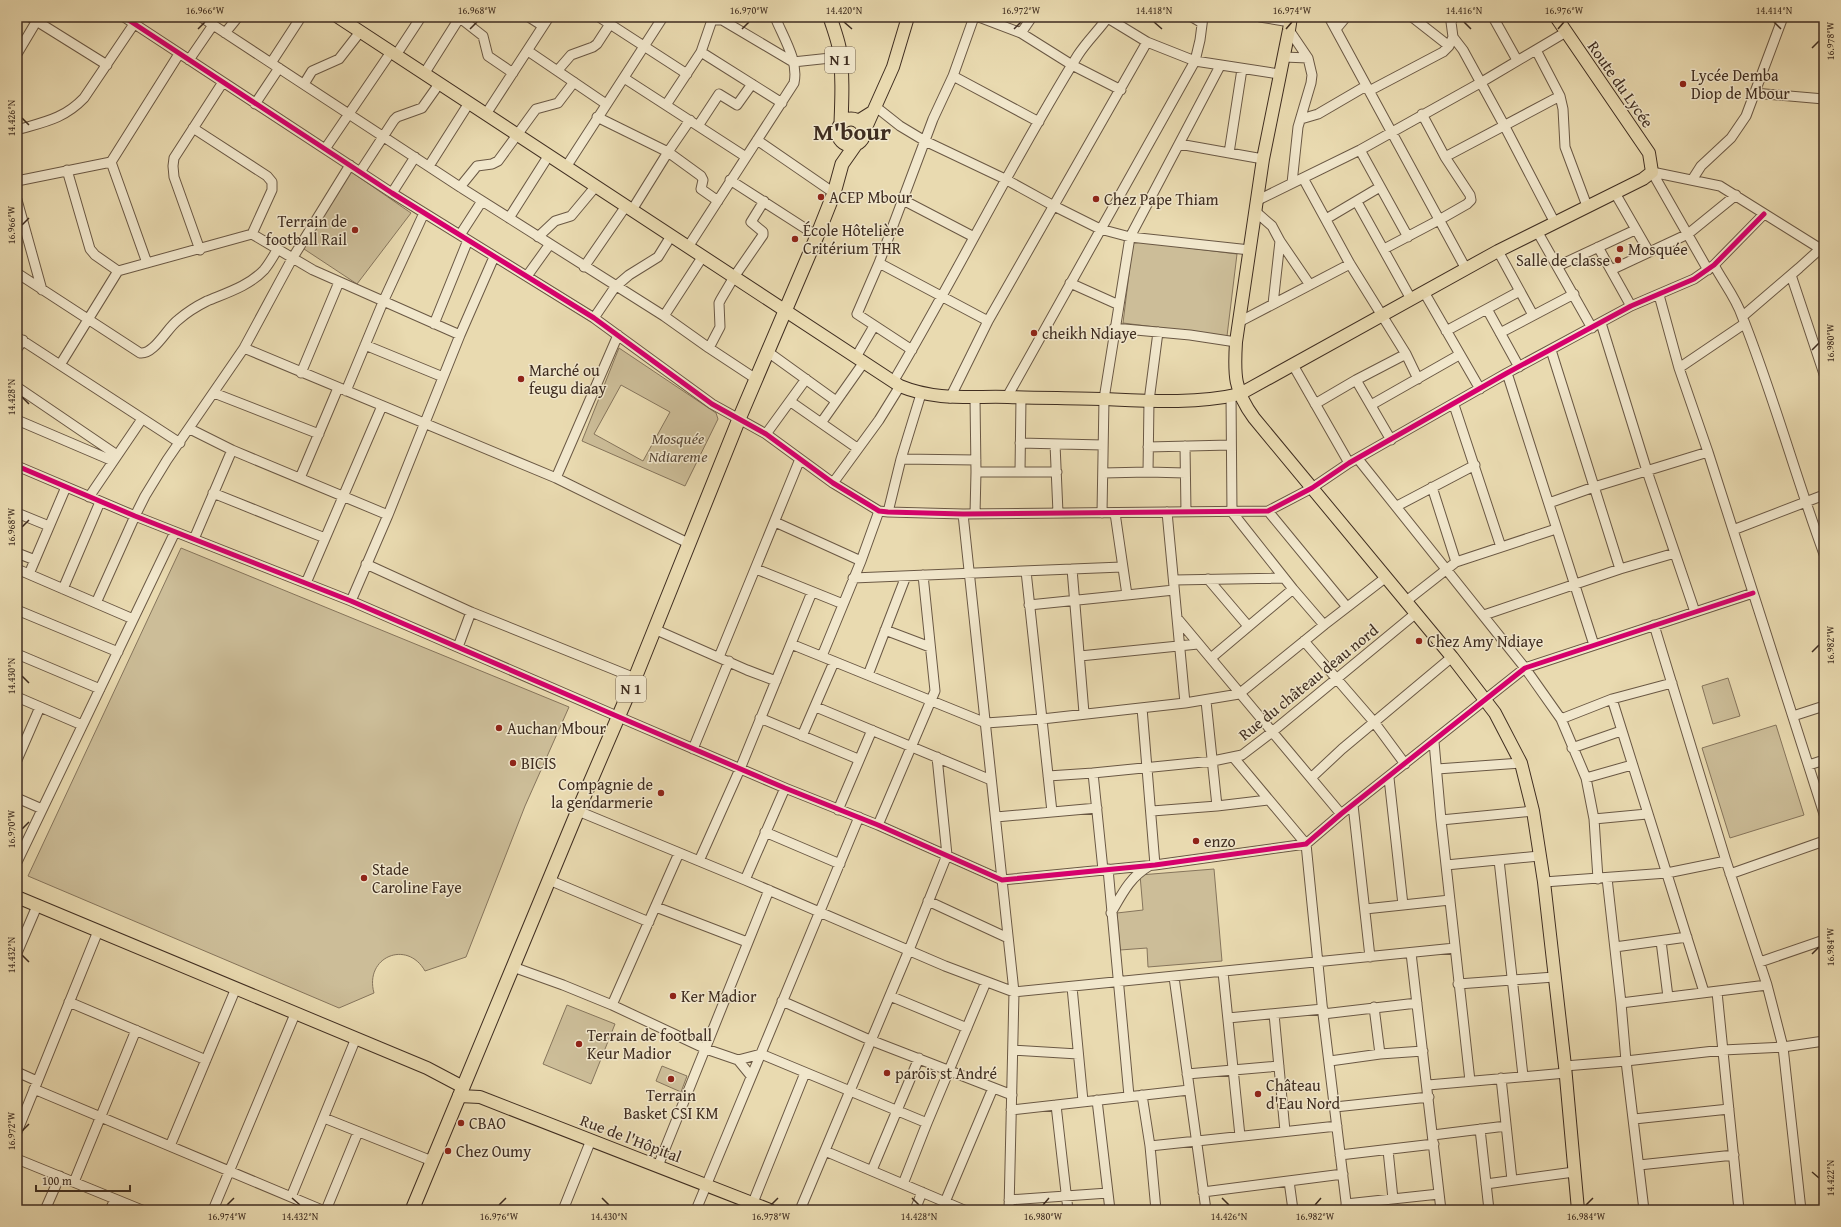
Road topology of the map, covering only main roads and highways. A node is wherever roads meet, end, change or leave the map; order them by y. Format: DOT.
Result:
graph roads {
  1 [pos="830,17"];
  2 [pos="908,17"];
  3 [pos="1556,17"];
  4 [pos="345,19"];
  5 [pos="1290,23"];
  6 [pos="853,124"];
  7 [pos="840,139"];
  8 [pos="856,144"];
  9 [pos="842,164"];
  10 [pos="786,311"];
  11 [pos="1235,395"];
  12 [pos="17,897"];
  13 [pos="463,1088"];
  14 [pos="751,1207"];
  15 [pos="412,1210"];
  16 [pos="770,1210"];
  17 [pos="1578,1210"];
  1 -- 6 [label="highway, N 1"];
  2 -- 6 [label="main road"];
  3 -- 11 [label="main road, Route du Lycée"];
  4 -- 10 [label="main road"];
  5 -- 11 [label="main road"];
  6 -- 7 [label="highway, N 1"];
  6 -- 8 [label="highway, N 1"];
  7 -- 8 [label="highway"];
  7 -- 9 [label="highway, N 1"];
  8 -- 9 [label="highway, N 1"];
  9 -- 10 [label="highway, N 1"];
  10 -- 11 [label="main road"];
  10 -- 13 [label="highway, N 1"];
  11 -- 17 [label="main road"];
  12 -- 13 [label="main road"];
  13 -- 14 [label="main road, Rue de l'Hôpital"];
  13 -- 15 [label="highway, N 1"];
  14 -- 16 [label="main road, Rue de l'Hôpital"];
}
